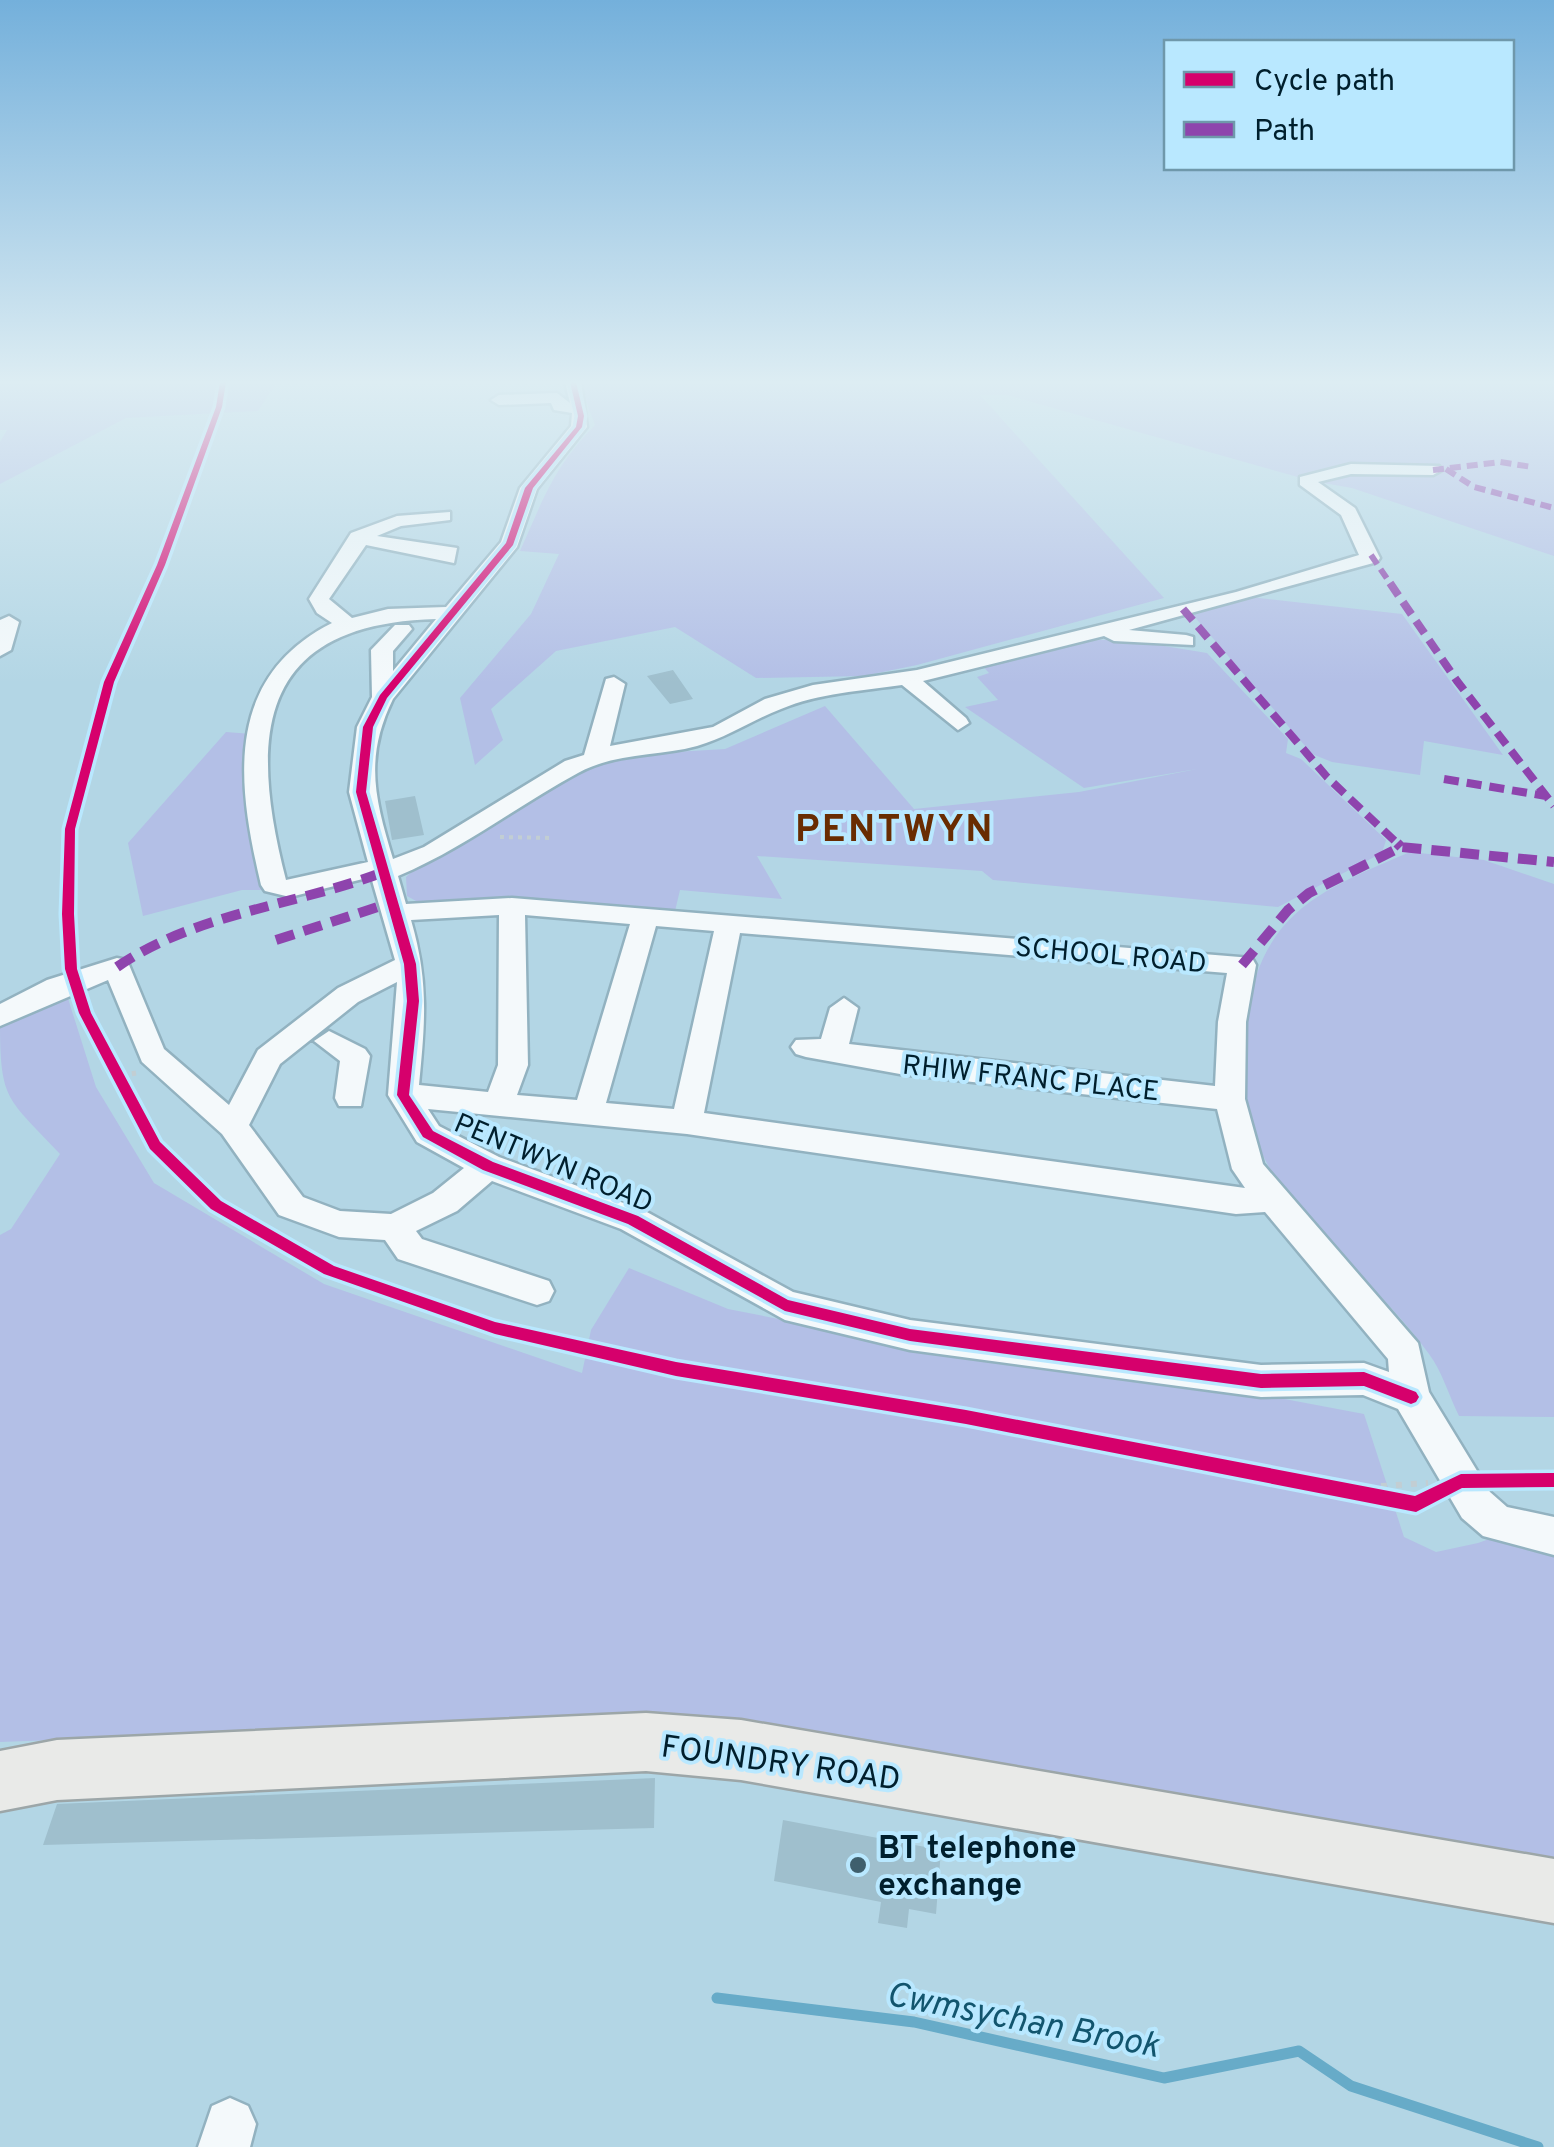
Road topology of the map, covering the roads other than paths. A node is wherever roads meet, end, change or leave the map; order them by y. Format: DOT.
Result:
graph roads {
  1 [pos="534,482"];
  2 [pos="1308,482"];
  3 [pos="444,517"];
  4 [pos="358,537"];
  5 [pos="447,559"];
  6 [pos="452,614"];
  7 [pos="10,622"];
  8 [pos="345,622"];
  9 [pos="402,629"];
  10 [pos="1186,641"];
  11 [pos="0,650"];
  12 [pos="992,656"];
  13 [pos="906,678"];
  14 [pos="614,684"];
  15 [pos="383,697"];
  16 [pos="958,723"];
  17 [pos="595,758"];
  18 [pos="380,870"];
  19 [pos="512,906"];
  20 [pos="394,913"];
  21 [pos="645,918"];
  22 [pos="729,923"];
  23 [pos="410,964"];
  24 [pos="844,1008"];
  25 [pos="0,1016"];
  26 [pos="408,1052"];
  27 [pos="403,1096"];
  28 [pos="350,1098"];
  29 [pos="1230,1099"];
  30 [pos="499,1103"];
  31 [pos="589,1110"];
  32 [pos="688,1122"];
  33 [pos="233,1126"];
  34 [pos="488,1166"];
  35 [pos="1270,1200"];
  36 [pos="394,1227"];
  37 [pos="537,1290"];
  38 [pos="1411,1397"];
  39 [pos="1554,1536"];
  40 [pos="0,1780"];
  41 [pos="1554,1891"];
  1 -- 6 [label="street"];
  2 -- 12 [label="street"];
  3 -- 4 [label="street"];
  4 -- 5 [label="street"];
  4 -- 8 [label="street"];
  6 -- 8 [label="street"];
  6 -- 15 [label="street"];
  7 -- 11 [label="street"];
  8 -- 18 [label="street"];
  9 -- 15 [label="street"];
  10 -- 12 [label="street"];
  12 -- 13 [label="street"];
  13 -- 16 [label="street"];
  13 -- 17 [label="street"];
  14 -- 17 [label="street"];
  15 -- 18 [label="street"];
  17 -- 18 [label="street"];
  18 -- 20 [label="street"];
  19 -- 20 [label="street, SCHOOL ROAD"];
  19 -- 21 [label="street, SCHOOL ROAD"];
  19 -- 30 [label="street"];
  20 -- 23 [label="street"];
  21 -- 22 [label="street, SCHOOL ROAD"];
  21 -- 31 [label="street"];
  22 -- 29 [label="street, SCHOOL ROAD"];
  22 -- 32 [label="street"];
  23 -- 26 [label="street"];
  23 -- 33 [label="street"];
  24 -- 29 [label="street, RHIW FRANC PLACE"];
  25 -- 33 [label="street"];
  26 -- 27 [label="street"];
  26 -- 28 [label="street"];
  27 -- 30 [label="street"];
  27 -- 34 [label="street, PENTWYN ROAD"];
  29 -- 35 [label="street, SCHOOL ROAD"];
  30 -- 31 [label="street"];
  31 -- 32 [label="street"];
  32 -- 35 [label="street"];
  33 -- 36 [label="street"];
  34 -- 36 [label="street"];
  34 -- 38 [label="street, PENTWYN ROAD"];
  35 -- 38 [label="street, SCHOOL ROAD"];
  36 -- 37 [label="street"];
  38 -- 39 [label="street, SCHOOL ROAD"];
  40 -- 41 [label="main road, FOUNDRY ROAD"];
}
